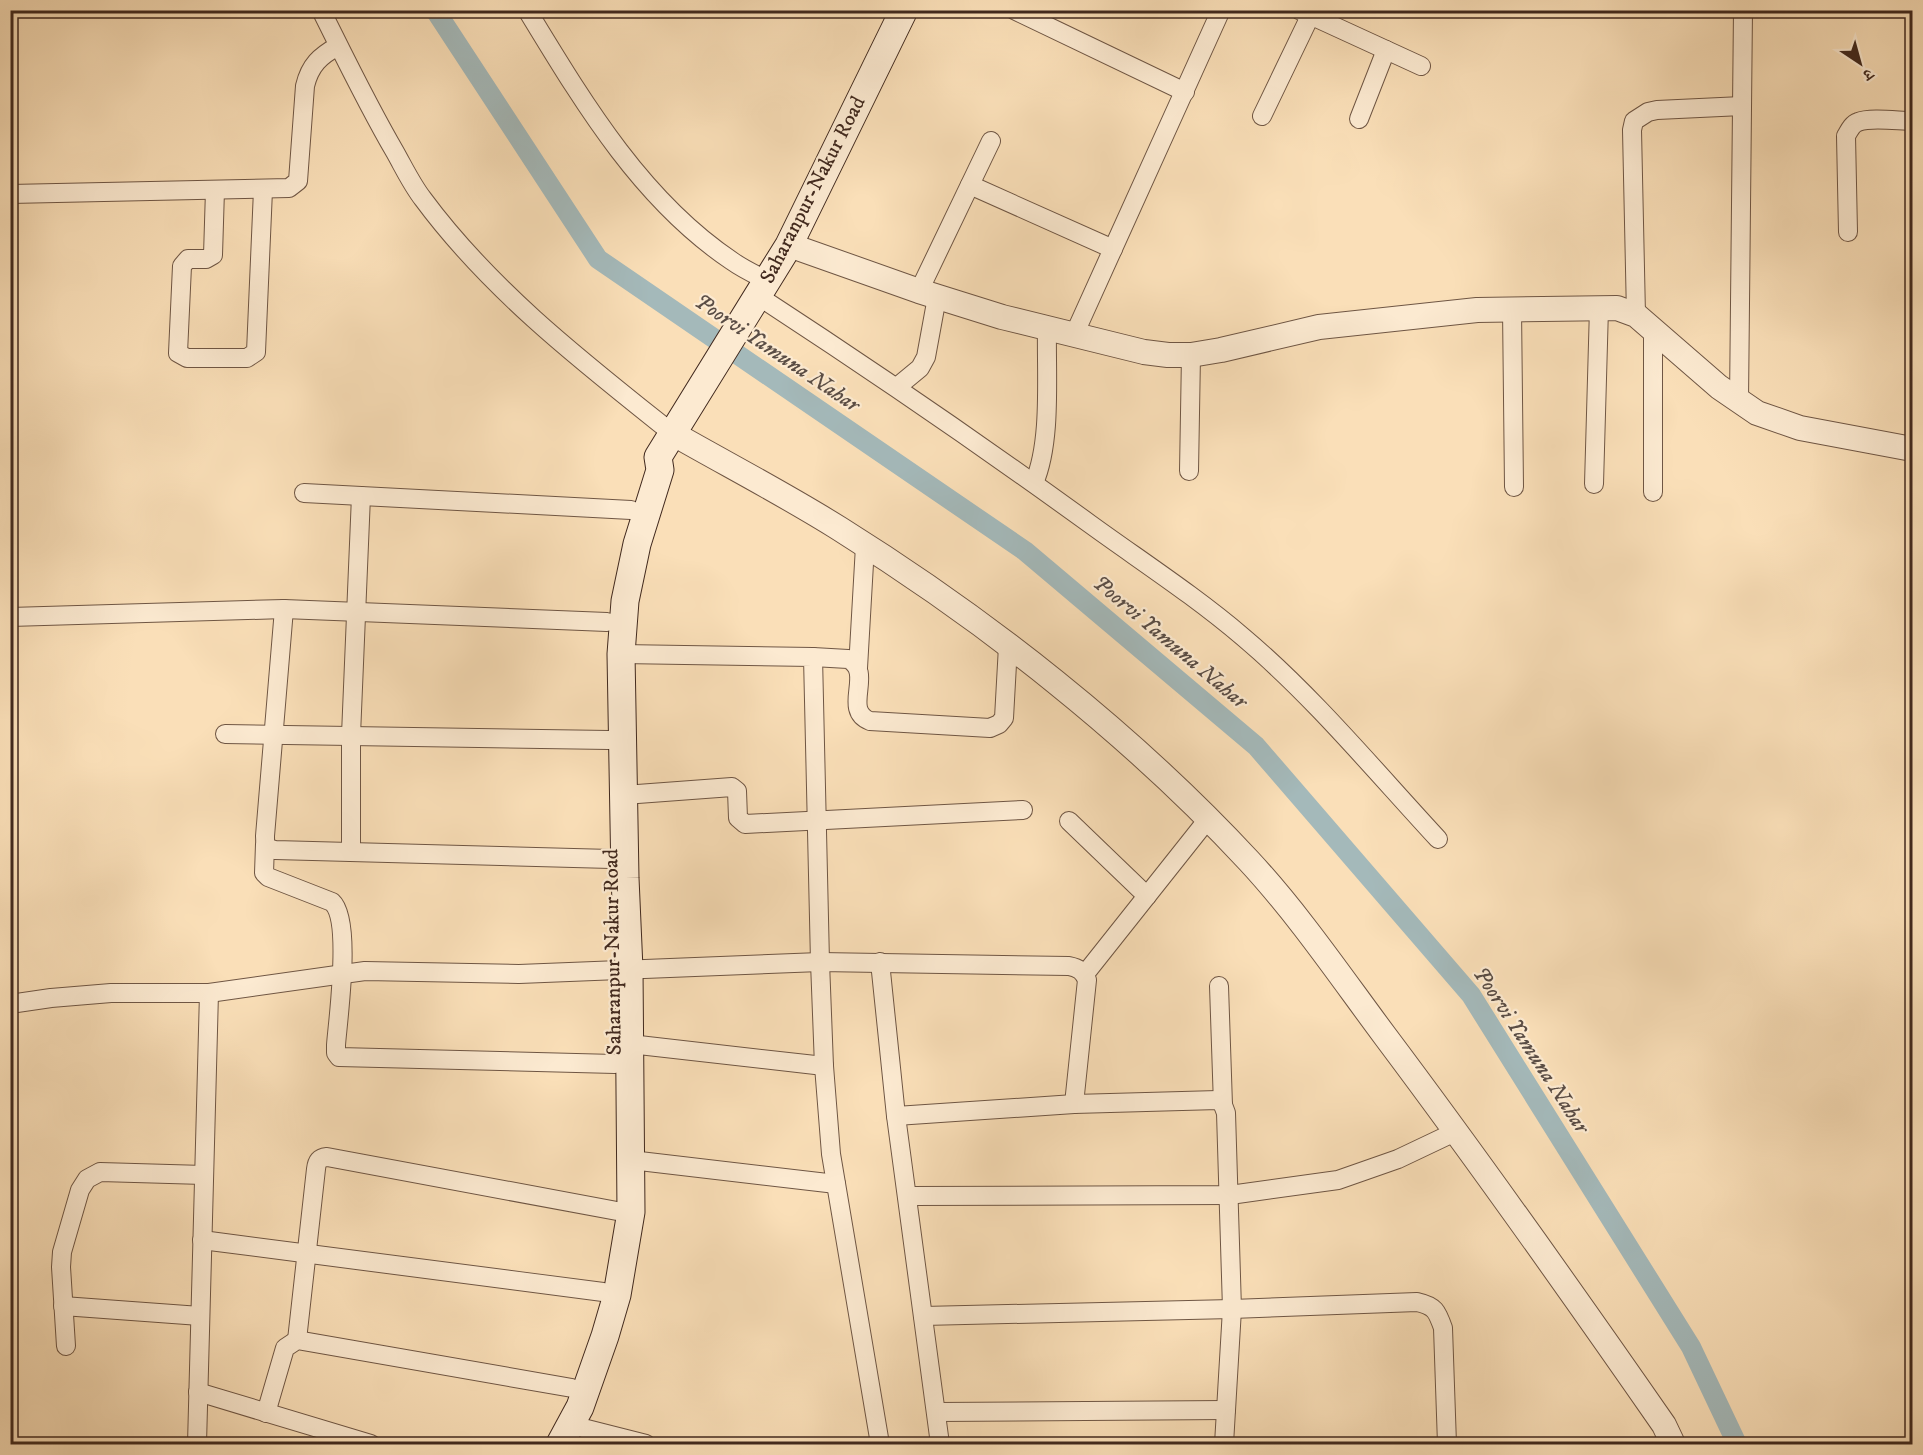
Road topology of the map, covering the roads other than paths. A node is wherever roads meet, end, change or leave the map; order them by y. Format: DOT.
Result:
graph roads {
  1 [pos="321,10"];
  2 [pos="527,10"];
  3 [pos="904,10"];
  4 [pos="1014,10"];
  5 [pos="1221,10"];
  6 [pos="1743,10"];
  7 [pos="1308,12"];
  8 [pos="338,46"];
  9 [pos="1386,50"];
  10 [pos="1421,66"];
  11 [pos="1185,92"];
  12 [pos="1742,106"];
  13 [pos="1262,116"];
  14 [pos="1359,119"];
  15 [pos="1912,121"];
  16 [pos="991,141"];
  17 [pos="970,185"];
  18 [pos="215,190"];
  19 [pos="262,190"];
  20 [pos="10,194"];
  21 [pos="1848,232"];
  22 [pos="789,245"];
  23 [pos="1113,249"];
  24 [pos="759,294"];
  25 [pos="928,294"];
  26 [pos="1599,308"];
  27 [pos="1512,309"];
  28 [pos="1645,322"];
  29 [pos="1047,328"];
  30 [pos="1074,335"];
  31 [pos="1191,355"];
  32 [pos="897,387"];
  33 [pos="1739,401"];
  34 [pos="678,424"];
  35 [pos="1912,449"];
  36 [pos="658,457"];
  37 [pos="1190,471"];
  38 [pos="1034,483"];
  39 [pos="1593,484"];
  40 [pos="1514,487"];
  41 [pos="1653,492"];
  42 [pos="304,493"];
  43 [pos="361,496"];
  44 [pos="631,510"];
  45 [pos="865,546"];
  46 [pos="284,609"];
  47 [pos="356,611"];
  48 [pos="10,617"];
  49 [pos="607,622"];
  50 [pos="1008,646"];
  51 [pos="621,654"];
  52 [pos="813,657"];
  53 [pos="858,668"];
  54 [pos="225,734"];
  55 [pos="274,735"];
  56 [pos="351,735"];
  57 [pos="609,740"];
  58 [pos="624,795"];
  59 [pos="1023,810"];
  60 [pos="1208,819"];
  61 [pos="1069,821"];
  62 [pos="817,822"];
  63 [pos="1438,839"];
  64 [pos="265,844"];
  65 [pos="351,852"];
  66 [pos="611,859"];
  67 [pos="1147,896"];
  68 [pos="820,962"];
  69 [pos="880,962"];
  70 [pos="622,969"];
  71 [pos="343,973"];
  72 [pos="1085,974"];
  73 [pos="1219,986"];
  74 [pos="209,993"];
  75 [pos="10,1004"];
  76 [pos="622,1054"];
  77 [pos="824,1066"];
  78 [pos="1074,1104"];
  79 [pos="1223,1105"];
  80 [pos="896,1116"];
  81 [pos="1456,1131"];
  82 [pos="631,1160"];
  83 [pos="204,1175"];
  84 [pos="836,1184"];
  85 [pos="1230,1195"];
  86 [pos="907,1196"];
  87 [pos="617,1211"];
  88 [pos="202,1240"];
  89 [pos="306,1254"];
  90 [pos="603,1292"];
  91 [pos="63,1306"];
  92 [pos="1232,1309"];
  93 [pos="200,1316"];
  94 [pos="923,1316"];
  95 [pos="297,1340"];
  96 [pos="66,1346"];
  97 [pos="572,1388"];
  98 [pos="198,1392"];
  99 [pos="1226,1410"];
  100 [pos="936,1412"];
  101 [pos="266,1413"];
  102 [pos="565,1435"];
  103 [pos="196,1444"];
  104 [pos="371,1444"];
  105 [pos="544,1444"];
  106 [pos="646,1444"];
  107 [pos="880,1444"];
  108 [pos="940,1444"];
  109 [pos="1224,1444"];
  110 [pos="1447,1444"];
  111 [pos="1673,1444"];
  1 -- 8 [label="street"];
  2 -- 24 [label="street"];
  3 -- 22 [label="main road, Saharanpur-Nakur Road"];
  4 -- 11 [label="street"];
  5 -- 11 [label="street"];
  6 -- 12 [label="street"];
  7 -- 9 [label="street"];
  7 -- 13 [label="street"];
  8 -- 19 [label="street"];
  8 -- 34 [label="street"];
  9 -- 10 [label="street"];
  9 -- 14 [label="street"];
  11 -- 23 [label="street"];
  12 -- 28 [label="street"];
  12 -- 33 [label="street"];
  15 -- 21 [label="street"];
  16 -- 17 [label="street"];
  17 -- 23 [label="street"];
  17 -- 25 [label="street"];
  18 -- 19 [label="street"];
  18 -- 19 [label="street"];
  18 -- 20 [label="street"];
  22 -- 24 [label="main road, Saharanpur-Nakur Road"];
  22 -- 25 [label="street"];
  23 -- 30 [label="street"];
  24 -- 32 [label="street"];
  24 -- 34 [label="main road, Saharanpur-Nakur Road"];
  25 -- 29 [label="street"];
  25 -- 32 [label="street"];
  26 -- 27 [label="street"];
  26 -- 28 [label="street"];
  26 -- 39 [label="street"];
  27 -- 31 [label="street"];
  27 -- 40 [label="street"];
  28 -- 33 [label="street"];
  28 -- 41 [label="street"];
  29 -- 30 [label="street"];
  29 -- 38 [label="street"];
  30 -- 31 [label="street"];
  31 -- 37 [label="street"];
  32 -- 38 [label="street"];
  33 -- 35 [label="street"];
  34 -- 36 [label="main road, Saharanpur-Nakur Road"];
  34 -- 45 [label="street"];
  36 -- 44 [label="main road, Saharanpur-Nakur Road"];
  36 -- 51 [label="main road, Saharanpur-Nakur Road"];
  38 -- 63 [label="street"];
  42 -- 43 [label="street"];
  43 -- 44 [label="street"];
  43 -- 47 [label="street"];
  44 -- 49 [label="main road, Saharanpur-Nakur Road"];
  45 -- 50 [label="street"];
  45 -- 53 [label="street"];
  46 -- 47 [label="street"];
  46 -- 48 [label="street"];
  46 -- 55 [label="street"];
  47 -- 49 [label="street"];
  47 -- 56 [label="street"];
  49 -- 57 [label="main road, Saharanpur-Nakur Road"];
  50 -- 53 [label="street"];
  50 -- 60 [label="street"];
  51 -- 52 [label="street"];
  51 -- 58 [label="main road, Saharanpur-Nakur Road"];
  52 -- 53 [label="street"];
  52 -- 62 [label="street"];
  54 -- 55 [label="street"];
  55 -- 56 [label="street"];
  55 -- 64 [label="street"];
  56 -- 57 [label="street"];
  56 -- 65 [label="street"];
  57 -- 66 [label="main road, Saharanpur-Nakur Road"];
  58 -- 62 [label="street"];
  58 -- 70 [label="main road, Saharanpur-Nakur Road"];
  59 -- 62 [label="street"];
  60 -- 67 [label="street"];
  60 -- 81 [label="street"];
  61 -- 67 [label="street"];
  62 -- 68 [label="street"];
  64 -- 65 [label="street"];
  64 -- 71 [label="street"];
  65 -- 66 [label="street"];
  66 -- 70 [label="main road, Saharanpur-Nakur Road"];
  67 -- 72 [label="street"];
  68 -- 69 [label="street"];
  68 -- 70 [label="street"];
  68 -- 77 [label="street"];
  69 -- 72 [label="street"];
  69 -- 80 [label="street"];
  70 -- 71 [label="street"];
  70 -- 76 [label="main road, Saharanpur-Nakur Road"];
  71 -- 74 [label="street"];
  71 -- 76 [label="street"];
  72 -- 78 [label="street"];
  73 -- 79 [label="street"];
  74 -- 75 [label="street"];
  74 -- 83 [label="street"];
  76 -- 77 [label="street"];
  76 -- 82 [label="main road, Saharanpur-Nakur Road"];
  76 -- 87 [label="main road, Saharanpur-Nakur Road"];
  77 -- 84 [label="street"];
  78 -- 79 [label="street"];
  78 -- 80 [label="street"];
  79 -- 85 [label="street"];
  80 -- 86 [label="street"];
  81 -- 85 [label="street"];
  81 -- 111 [label="street"];
  82 -- 84 [label="street"];
  82 -- 102 [label="main road, Saharanpur-Nakur Road"];
  83 -- 88 [label="street"];
  83 -- 91 [label="street"];
  84 -- 107 [label="street"];
  85 -- 86 [label="street"];
  85 -- 92 [label="street"];
  86 -- 94 [label="street"];
  87 -- 89 [label="street"];
  87 -- 90 [label="main road, Saharanpur-Nakur Road"];
  88 -- 89 [label="street"];
  88 -- 93 [label="street"];
  89 -- 90 [label="street"];
  89 -- 95 [label="street"];
  90 -- 97 [label="main road, Saharanpur-Nakur Road"];
  91 -- 93 [label="street"];
  91 -- 96 [label="street"];
  92 -- 94 [label="street"];
  92 -- 99 [label="street"];
  92 -- 110 [label="street"];
  93 -- 98 [label="street"];
  94 -- 100 [label="street"];
  95 -- 97 [label="street"];
  95 -- 101 [label="street"];
  97 -- 105 [label="main road, Saharanpur-Nakur Road"];
  98 -- 101 [label="street"];
  98 -- 103 [label="street"];
  99 -- 100 [label="street"];
  99 -- 109 [label="street"];
  100 -- 108 [label="street"];
  101 -- 104 [label="street"];
  102 -- 106 [label="street"];
}
